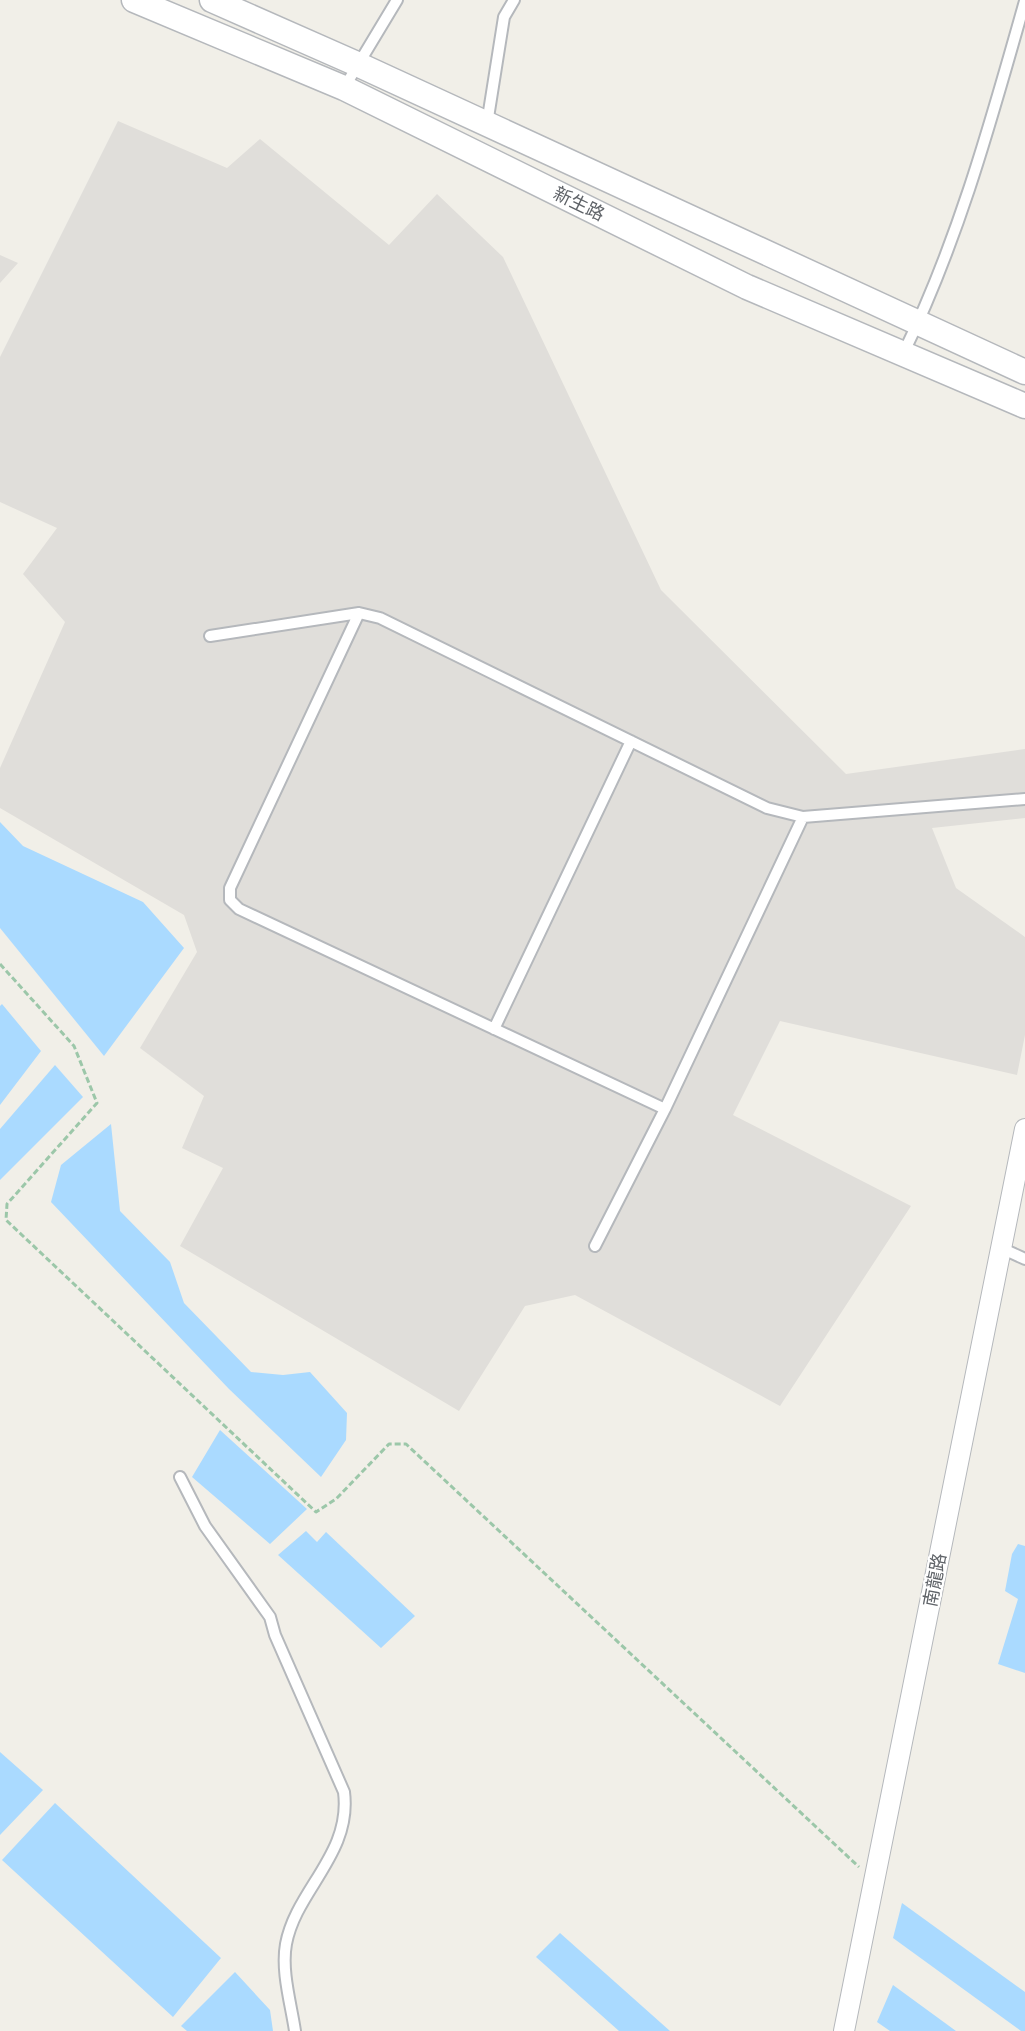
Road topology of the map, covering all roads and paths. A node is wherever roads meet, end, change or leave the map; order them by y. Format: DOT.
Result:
graph roads {
  1 [pos="134,0"];
  2 [pos="212,0"];
  3 [pos="397,0"];
  4 [pos="514,0"];
  5 [pos="1025,2"];
  6 [pos="357,64"];
  7 [pos="344,88"];
  8 [pos="487,124"];
  9 [pos="919,323"];
  10 [pos="903,354"];
  11 [pos="1025,372"];
  12 [pos="1025,406"];
  13 [pos="359,614"];
  14 [pos="210,636"];
  15 [pos="631,741"];
  16 [pos="1025,799"];
  17 [pos="803,817"];
  18 [pos="0,964"];
  19 [pos="494,1029"];
  20 [pos="665,1109"];
  21 [pos="1025,1129"];
  22 [pos="595,1246"];
  23 [pos="1001,1248"];
  24 [pos="1025,1259"];
  25 [pos="180,1477"];
  26 [pos="874,1881"];
  27 [pos="295,2031"];
  28 [pos="844,2031"];
  1 -- 7 [label="street, 新生路"];
  2 -- 6 [label="street, 新生路"];
  3 -- 6 [label="lane"];
  4 -- 8 [label="lane"];
  5 -- 9 [label="lane"];
  6 -- 7 [label="lane"];
  6 -- 8 [label="street, 新生路"];
  7 -- 10 [label="street, 新生路"];
  8 -- 9 [label="street, 新生路"];
  9 -- 10 [label="lane"];
  9 -- 11 [label="street, 新生路"];
  10 -- 12 [label="street, 新生路"];
  13 -- 14 [label="lane"];
  13 -- 15 [label="lane"];
  13 -- 19 [label="lane"];
  15 -- 17 [label="lane"];
  15 -- 19 [label="lane"];
  16 -- 17 [label="lane"];
  17 -- 20 [label="lane"];
  18 -- 26 [label="path"];
  19 -- 20 [label="lane"];
  20 -- 22 [label="lane"];
  21 -- 23 [label="street, 南龍路"];
  23 -- 24 [label="lane"];
  23 -- 26 [label="street, 南龍路"];
  25 -- 27 [label="lane"];
  26 -- 28 [label="street, 南龍路"];
}
